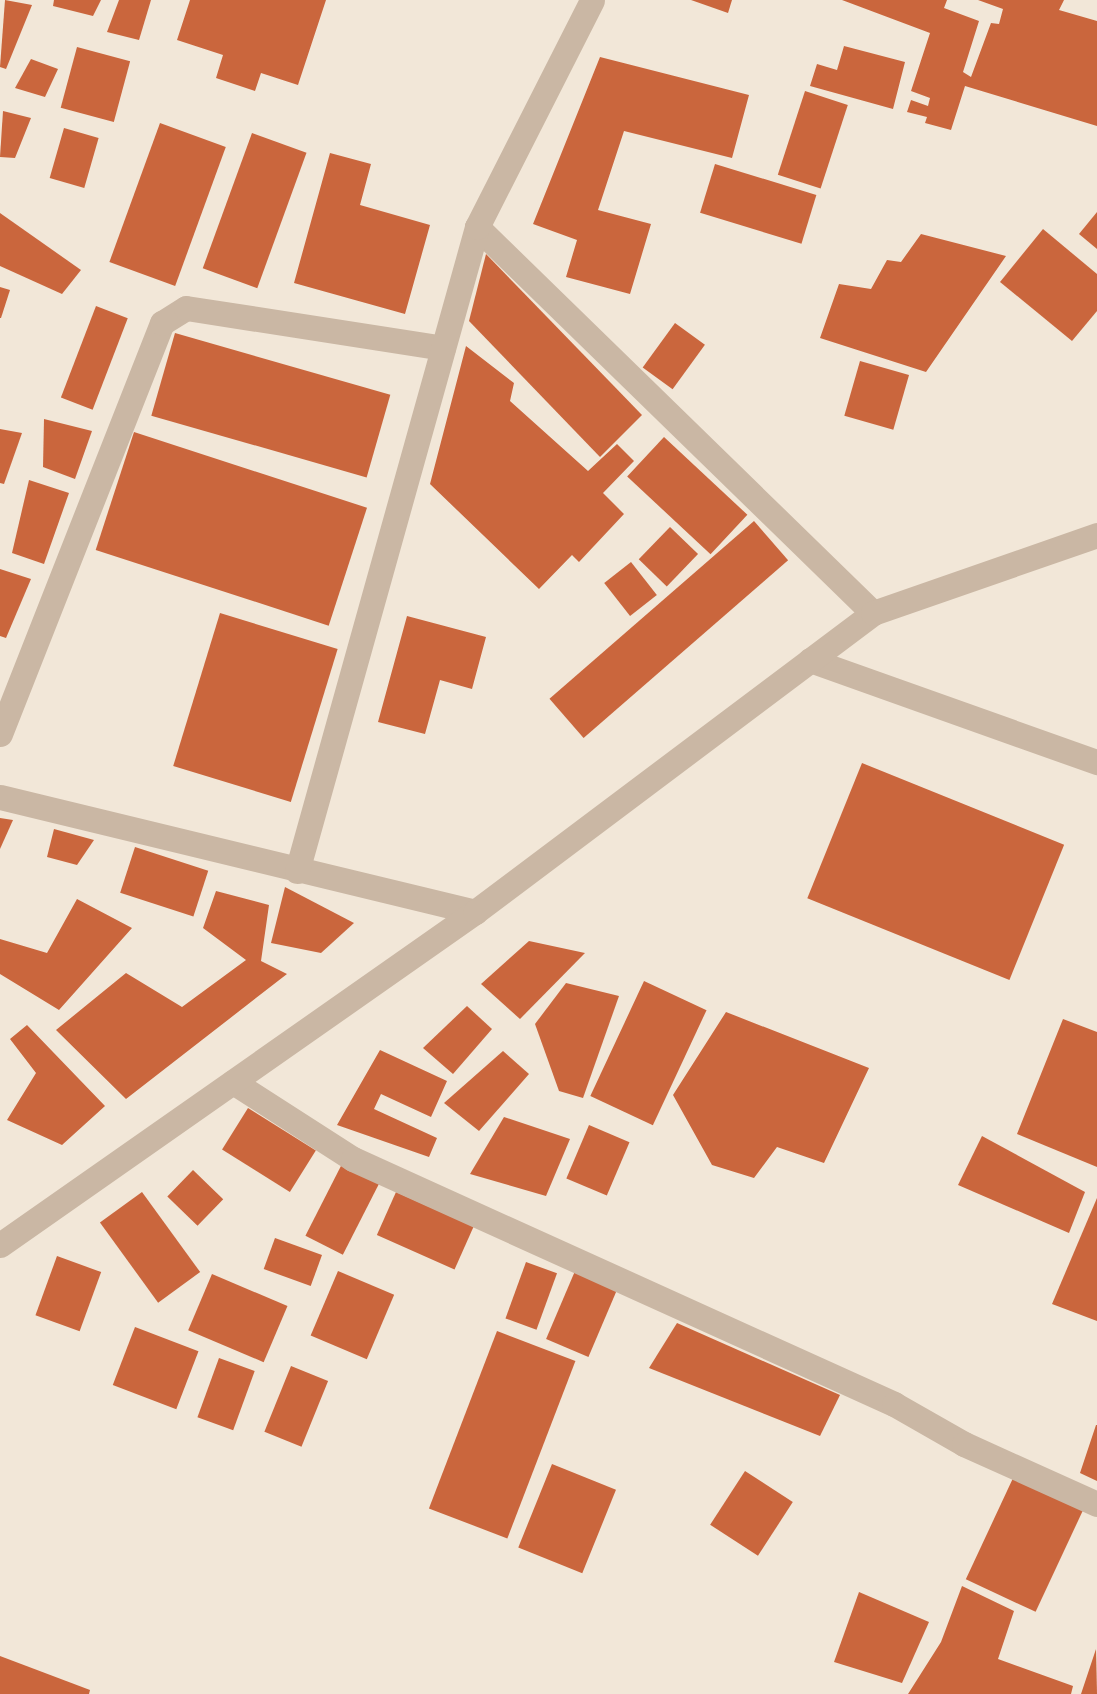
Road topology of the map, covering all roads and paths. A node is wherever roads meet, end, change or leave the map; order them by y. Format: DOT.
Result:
graph roads {
  1 [pos="592,0"];
  2 [pos="477,227"];
  3 [pos="443,348"];
  4 [pos="1097,534"];
  5 [pos="873,613"];
  6 [pos="810,660"];
  7 [pos="0,734"];
  8 [pos="1097,762"];
  9 [pos="0,797"];
  10 [pos="297,872"];
  11 [pos="475,912"];
  12 [pos="233,1082"];
  13 [pos="0,1245"];
  14 [pos="1097,1504"];
  1 -- 2 [label="street"];
  2 -- 3 [label="street"];
  2 -- 5 [label="street"];
  3 -- 7 [label="street"];
  3 -- 10 [label="street"];
  4 -- 5 [label="street"];
  5 -- 6 [label="street"];
  6 -- 8 [label="street"];
  6 -- 11 [label="street"];
  9 -- 10 [label="street"];
  10 -- 11 [label="street"];
  11 -- 12 [label="street"];
  12 -- 13 [label="street"];
  12 -- 14 [label="street"];
}
